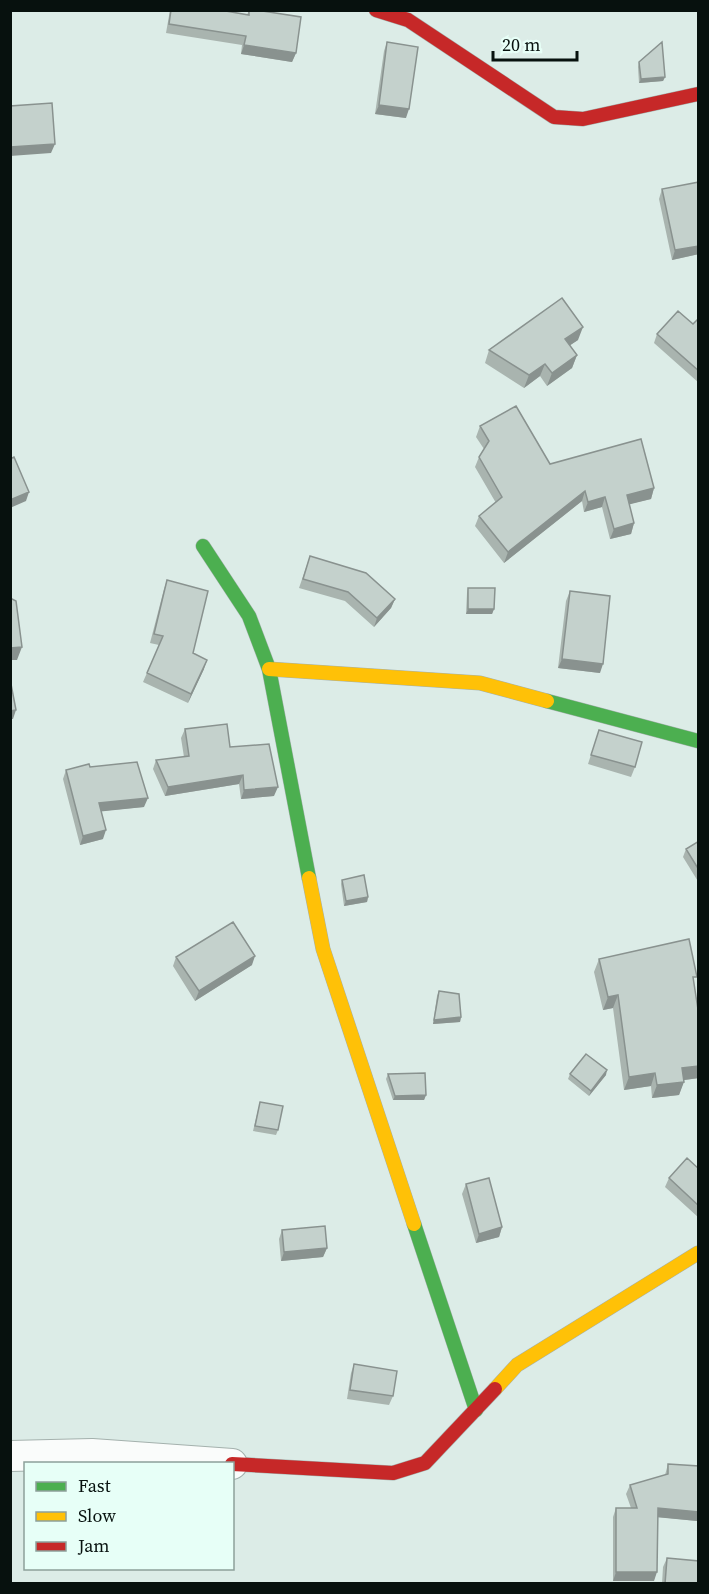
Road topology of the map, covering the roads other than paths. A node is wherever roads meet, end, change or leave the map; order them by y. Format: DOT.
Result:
graph roads {
  1 [pos="376,10"];
  2 [pos="699,94"];
  3 [pos="203,546"];
  4 [pos="269,669"];
  5 [pos="699,741"];
  6 [pos="699,1253"];
  7 [pos="476,1410"];
  8 [pos="10,1456"];
  9 [pos="204,1462"];
  10 [pos="234,1464"];
  1 -- 2 [label="street"];
  3 -- 4 [label="street"];
  4 -- 5 [label="street"];
  4 -- 7 [label="street"];
  6 -- 7 [label="street"];
  7 -- 10 [label="street"];
  8 -- 9 [label="street"];
}
